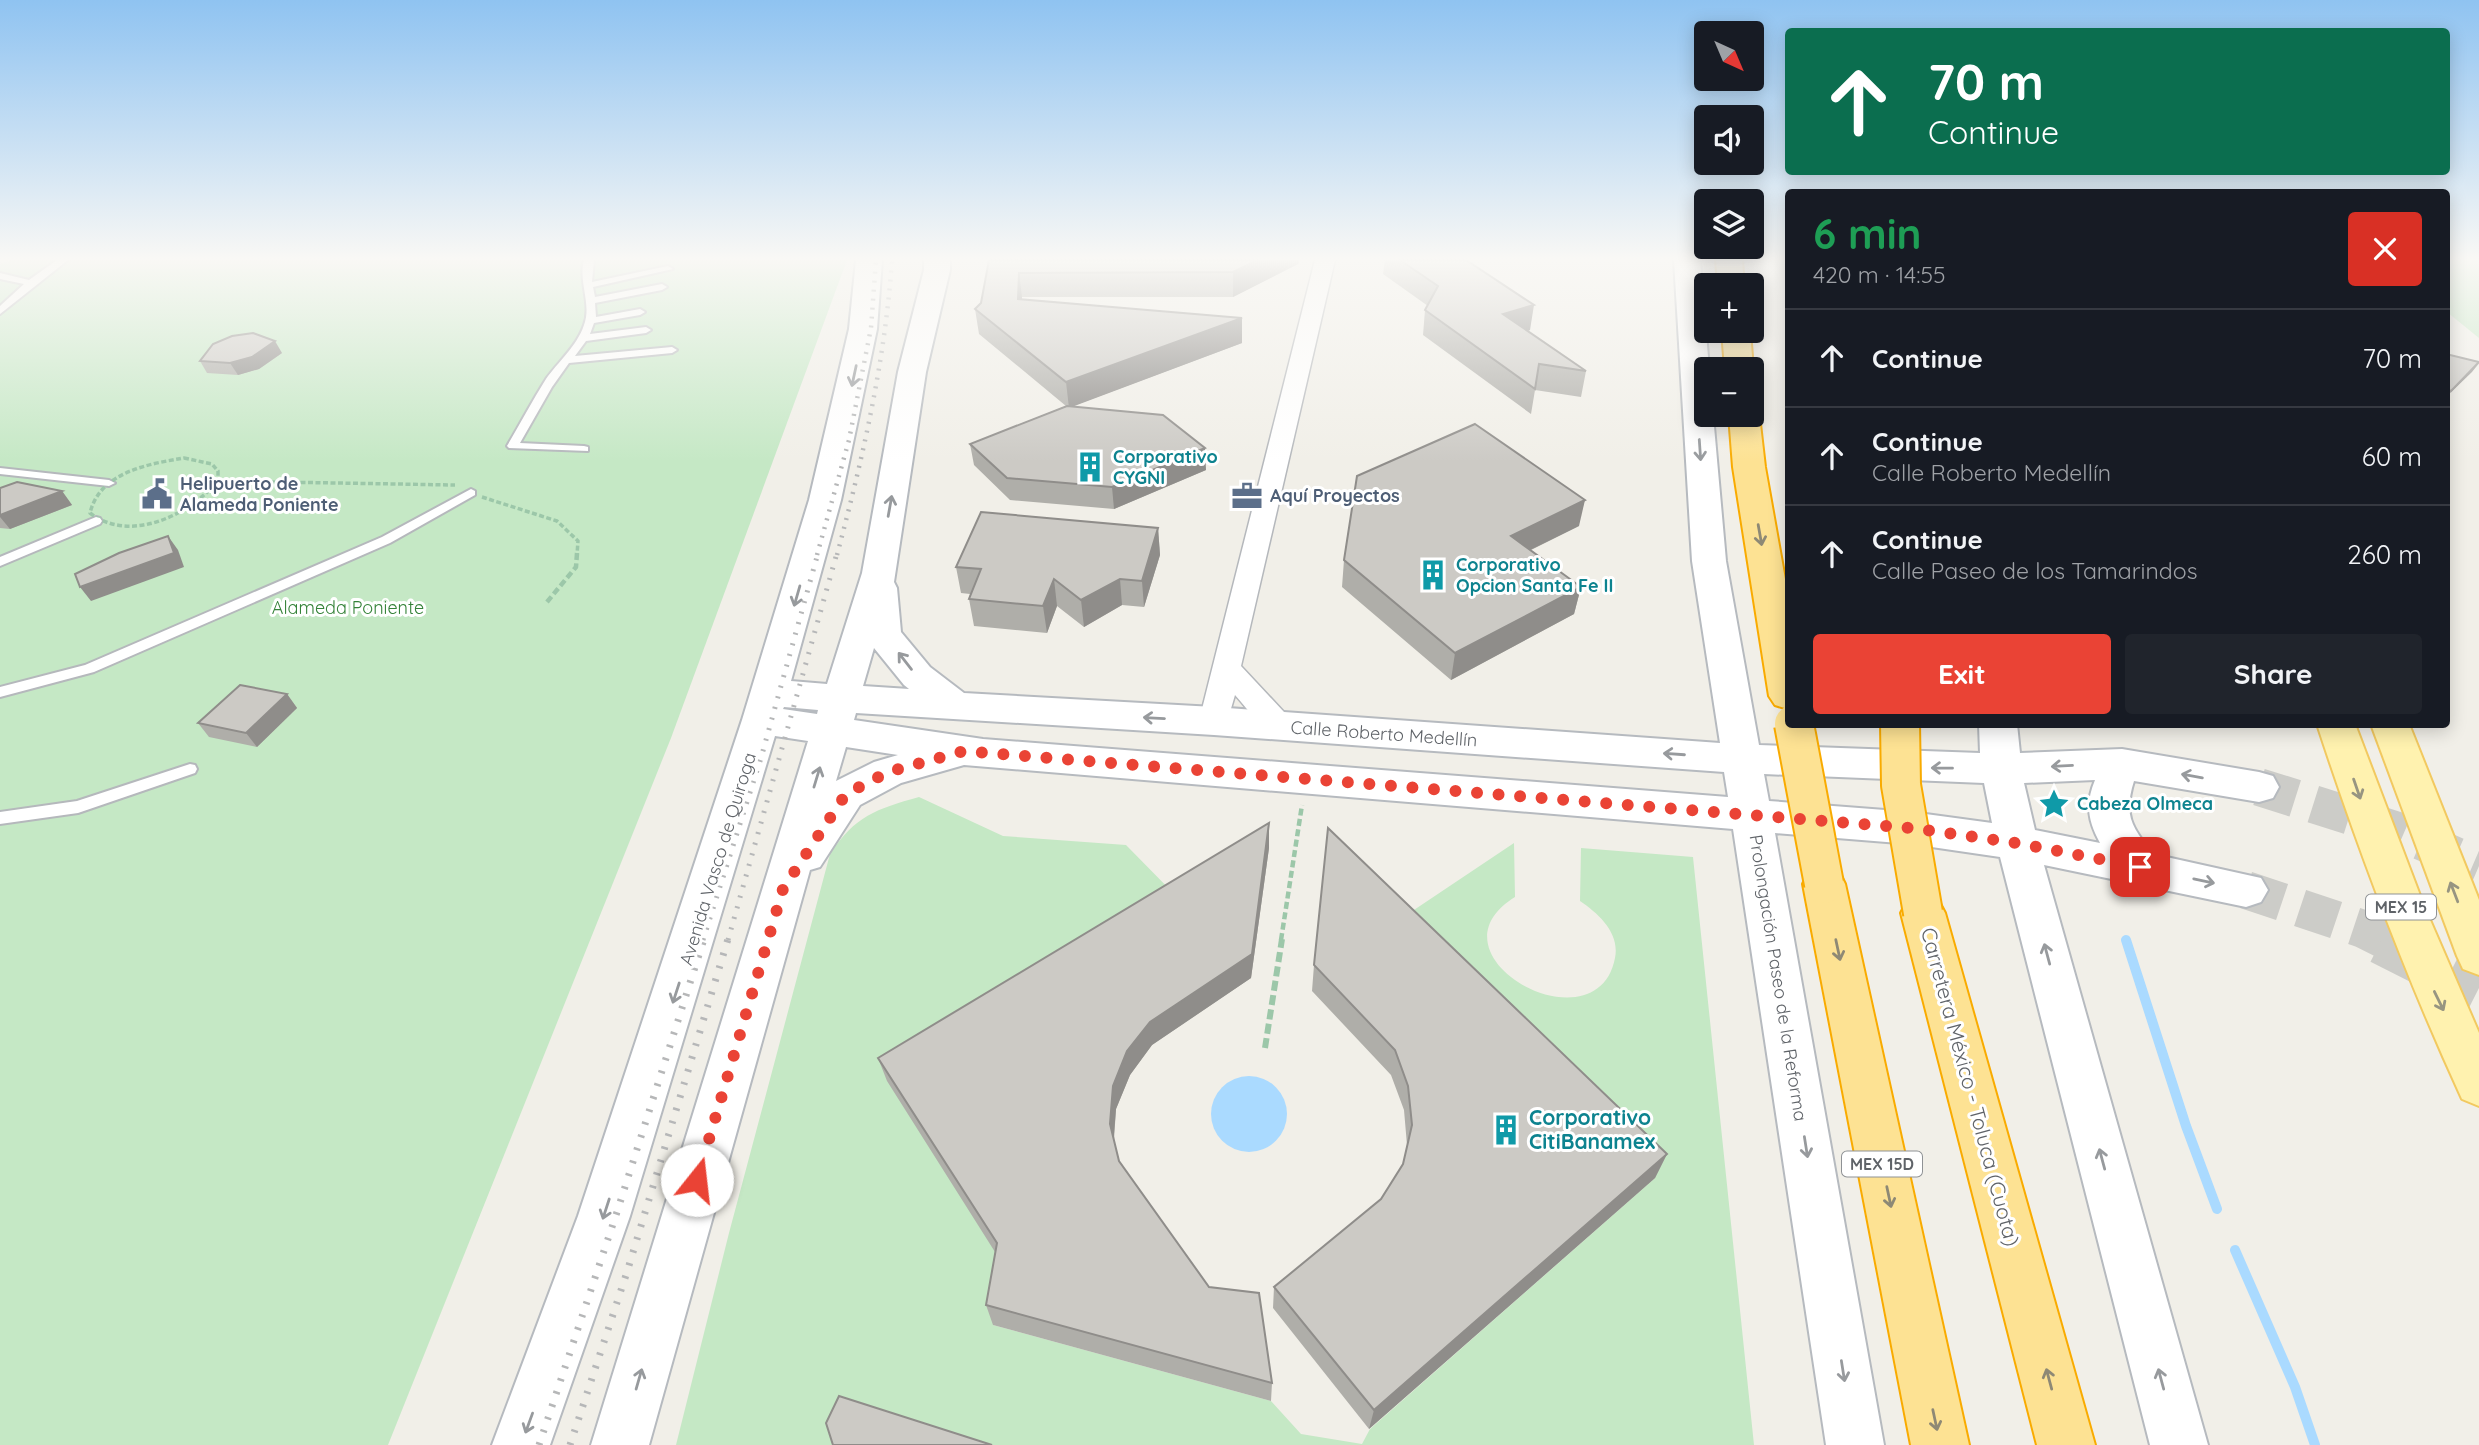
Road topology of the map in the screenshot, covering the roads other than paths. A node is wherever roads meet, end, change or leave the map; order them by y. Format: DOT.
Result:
graph roads {
  1 [pos="588,327"];
  2 [pos="863,327"];
  3 [pos="923,327"];
  4 [pos="1309,327"];
  5 [pos="1692,327"];
  6 [pos="646,330"];
  7 [pos="583,338"];
  8 [pos="672,350"];
  9 [pos="567,360"];
  10 [pos="1745,427"];
  11 [pos="584,449"];
  12 [pos="0,471"];
  13 [pos="108,483"];
  14 [pos="471,493"];
  15 [pos="96,521"];
  16 [pos="0,562"];
  17 [pos="879,573"];
  18 [pos="1226,668"];
  19 [pos="1785,678"];
  20 [pos="0,692"];
  21 [pos="955,706"];
  22 [pos="765,707"];
  23 [pos="1039,712"];
  24 [pos="836,715"];
  25 [pos="1214,720"];
  26 [pos="1283,727"];
  27 [pos="1795,728"];
  28 [pos="1900,728"];
  29 [pos="1998,728"];
  30 [pos="2337,728"];
  31 [pos="2392,728"];
  32 [pos="964,751"];
  33 [pos="1032,756"];
  34 [pos="1742,759"];
  35 [pos="2122,764"];
  36 [pos="190,769"];
  37 [pos="2001,769"];
  38 [pos="2259,788"];
  39 [pos="1751,813"];
  40 [pos="0,818"];
  41 [pos="2017,843"];
  42 [pos="2140,867"];
  43 [pos="783,889"];
  44 [pos="2246,890"];
  45 [pos="2479,956"];
  46 [pos="2479,1084"];
  47 [pos="521,1445"];
  48 [pos="620,1445"];
  49 [pos="1854,1445"];
  50 [pos="1940,1445"];
  51 [pos="2066,1445"];
  52 [pos="2179,1445"];
  1 -- 7 [label="lane"];
  2 -- 22 [label="main road, Avenida Vasco de Quiroga, one-way"];
  17 -- 3 [label="main road, one-way"];
  4 -- 18 [label="street"];
  5 -- 34 [label="main road, Prolongación Paseo de la Reforma, one-way"];
  6 -- 7 [label="lane"];
  7 -- 9 [label="lane"];
  8 -- 9 [label="lane"];
  9 -- 11 [label="lane"];
  10 -- 19 [label="highway, one-way"];
  12 -- 13 [label="lane"];
  14 -- 20 [label="lane"];
  15 -- 16 [label="lane"];
  21 -- 17 [label="main road, one-way"];
  17 -- 24 [label="main road"];
  18 -- 25 [label="street"];
  18 -- 26 [label="street"];
  21 -- 23 [label="main road, Calle Roberto Medellín"];
  21 -- 24 [label="main road, Calle Roberto Medellín"];
  22 -- 24 [label="main road, Calle Roberto Medellín"];
  22 -- 47 [label="main road, Avenida Vasco de Quiroga, one-way"];
  25 -- 23 [label="main road, Calle Roberto Medellín, one-way"];
  23 -- 33 [label="main road"];
  24 -- 32 [label="main road, Calle Roberto Medellín"];
  43 -- 24 [label="main road, one-way"];
  25 -- 26 [label="main road, Calle Roberto Medellín"];
  34 -- 26 [label="main road, Calle Roberto Medellín, one-way"];
  27 -- 50 [label="highway, MEX 15D, one-way, bridge"];
  51 -- 28 [label="highway, Carretera México - Toluca (Cuota), one-way, bridge"];
  29 -- 37 [label="main road"];
  30 -- 46 [label="main road, MEX 15, one-way"];
  45 -- 31 [label="main road, MEX 15, one-way"];
  32 -- 33 [label="main road, Calle Roberto Medellín"];
  32 -- 43 [label="main road"];
  33 -- 39 [label="main road, Calle Roberto Medellín"];
  37 -- 34 [label="main road, Calle Roberto Medellín, one-way"];
  34 -- 39 [label="main road, Prolongación Paseo de la Reforma"];
  35 -- 37 [label="main road, Calle Roberto Medellín, one-way"];
  38 -- 35 [label="main road, Calle Roberto Medellín, one-way"];
  35 -- 42 [label="main road"];
  36 -- 40 [label="lane"];
  37 -- 41 [label="main road"];
  39 -- 41 [label="main road, Calle Roberto Medellín"];
  39 -- 49 [label="main road, Prolongación Paseo de la Reforma, one-way"];
  41 -- 42 [label="main road, Calle Roberto Medellín"];
  52 -- 41 [label="main road, one-way"];
  42 -- 44 [label="main road, Calle Roberto Medellín, one-way"];
  48 -- 43 [label="main road, one-way"];
}
